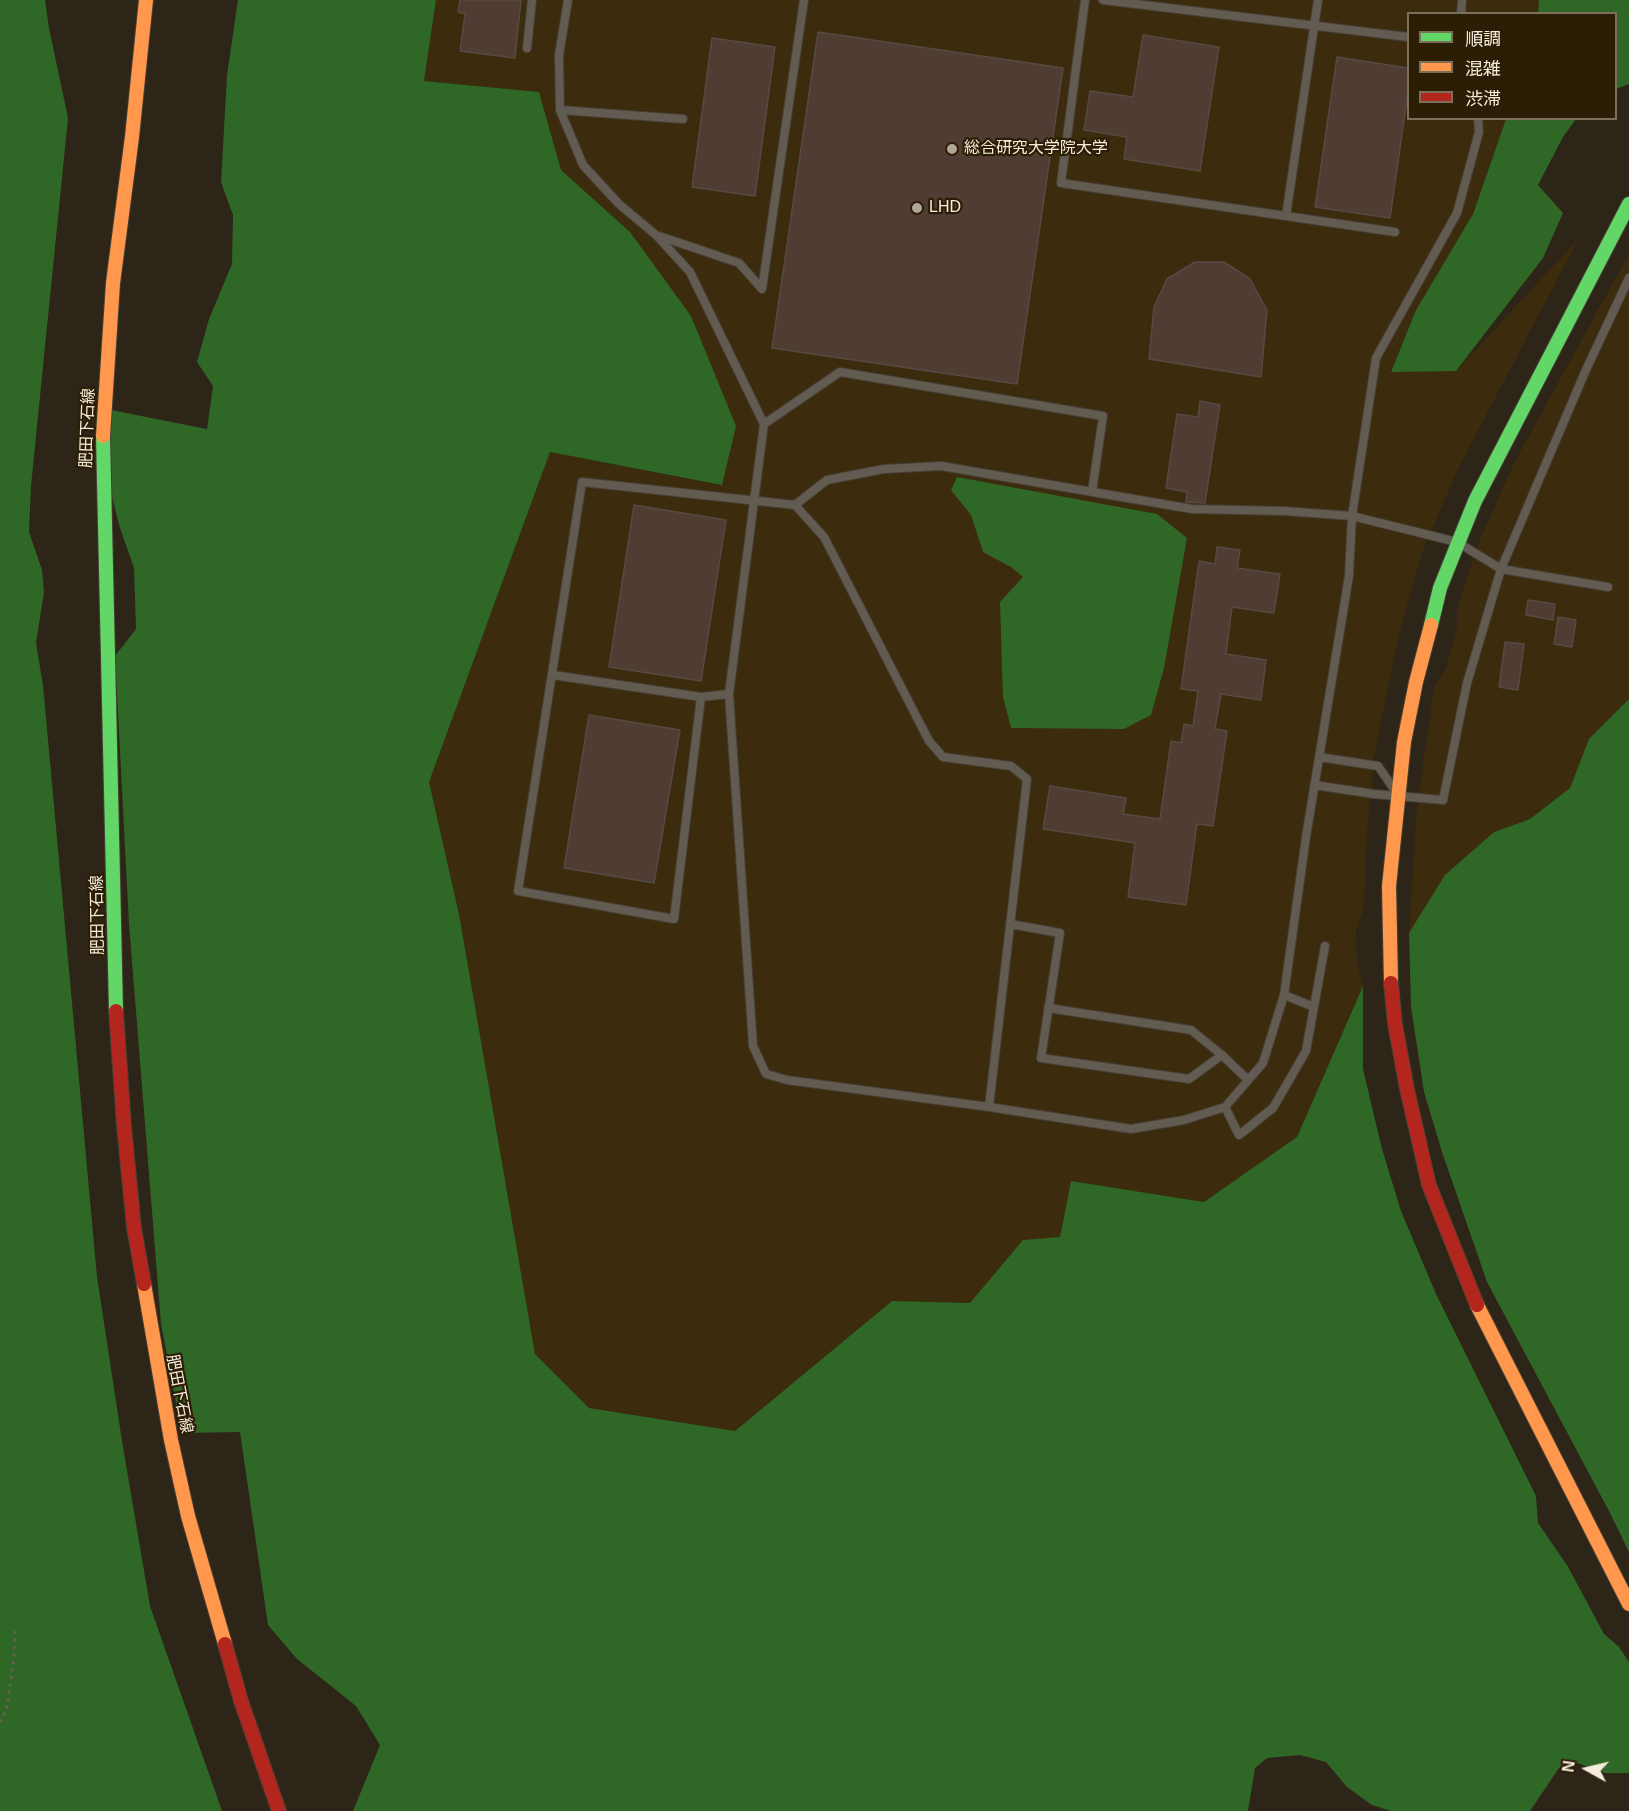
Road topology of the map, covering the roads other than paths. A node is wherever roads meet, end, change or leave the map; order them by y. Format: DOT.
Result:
graph roads {
  1 [pos="146,0"];
  2 [pos="532,0"];
  3 [pos="568,0"];
  4 [pos="804,0"];
  5 [pos="1085,0"];
  6 [pos="1103,0"];
  7 [pos="1318,0"];
  8 [pos="1313,27"];
  9 [pos="1407,37"];
  10 [pos="526,48"];
  11 [pos="560,110"];
  12 [pos="683,118"];
  13 [pos="1478,120"];
  14 [pos="1629,204"];
  15 [pos="1286,216"];
  16 [pos="1395,232"];
  17 [pos="657,236"];
  18 [pos="1629,278"];
  19 [pos="764,424"];
  20 [pos="1092,492"];
  21 [pos="756,500"];
  22 [pos="795,505"];
  23 [pos="1352,516"];
  24 [pos="1457,542"];
  25 [pos="1501,569"];
  26 [pos="1608,587"];
  27 [pos="553,675"];
  28 [pos="729,694"];
  29 [pos="701,697"];
  30 [pos="1319,757"];
  31 [pos="1314,785"];
  32 [pos="1398,795"];
  33 [pos="1010,924"];
  34 [pos="1325,946"];
  35 [pos="1284,995"];
  36 [pos="1314,1006"];
  37 [pos="1048,1008"];
  38 [pos="1222,1055"];
  39 [pos="1248,1080"];
  40 [pos="989,1107"];
  41 [pos="1225,1107"];
  42 [pos="1629,1604"];
  43 [pos="279,1811"];
  1 -- 43 [label="main road, 肥田下石線"];
  2 -- 10 [label="lane"];
  3 -- 11 [label="lane"];
  4 -- 17 [label="lane"];
  5 -- 15 [label="lane"];
  6 -- 8 [label="lane"];
  7 -- 8 [label="lane"];
  8 -- 9 [label="lane"];
  8 -- 15 [label="lane"];
  11 -- 12 [label="lane"];
  11 -- 17 [label="lane"];
  13 -- 23 [label="lane"];
  14 -- 24 [label="main road"];
  15 -- 16 [label="lane"];
  17 -- 19 [label="lane"];
  18 -- 25 [label="lane"];
  19 -- 20 [label="lane"];
  19 -- 21 [label="lane"];
  20 -- 22 [label="lane"];
  20 -- 23 [label="lane"];
  21 -- 22 [label="lane"];
  21 -- 27 [label="lane"];
  21 -- 28 [label="lane"];
  22 -- 33 [label="lane"];
  23 -- 24 [label="lane"];
  23 -- 30 [label="lane"];
  24 -- 25 [label="lane"];
  24 -- 32 [label="main road"];
  25 -- 26 [label="lane"];
  25 -- 32 [label="lane"];
  27 -- 29 [label="lane"];
  27 -- 29 [label="lane"];
  28 -- 29 [label="lane"];
  28 -- 40 [label="lane"];
  30 -- 31 [label="lane"];
  30 -- 32 [label="lane"];
  31 -- 32 [label="lane"];
  31 -- 35 [label="lane"];
  32 -- 42 [label="main road"];
  33 -- 37 [label="lane"];
  33 -- 40 [label="lane"];
  34 -- 36 [label="lane"];
  35 -- 36 [label="lane"];
  35 -- 39 [label="lane"];
  36 -- 41 [label="lane"];
  37 -- 38 [label="lane"];
  37 -- 38 [label="lane"];
  38 -- 39 [label="lane"];
  39 -- 41 [label="lane"];
  40 -- 41 [label="lane"];
}
